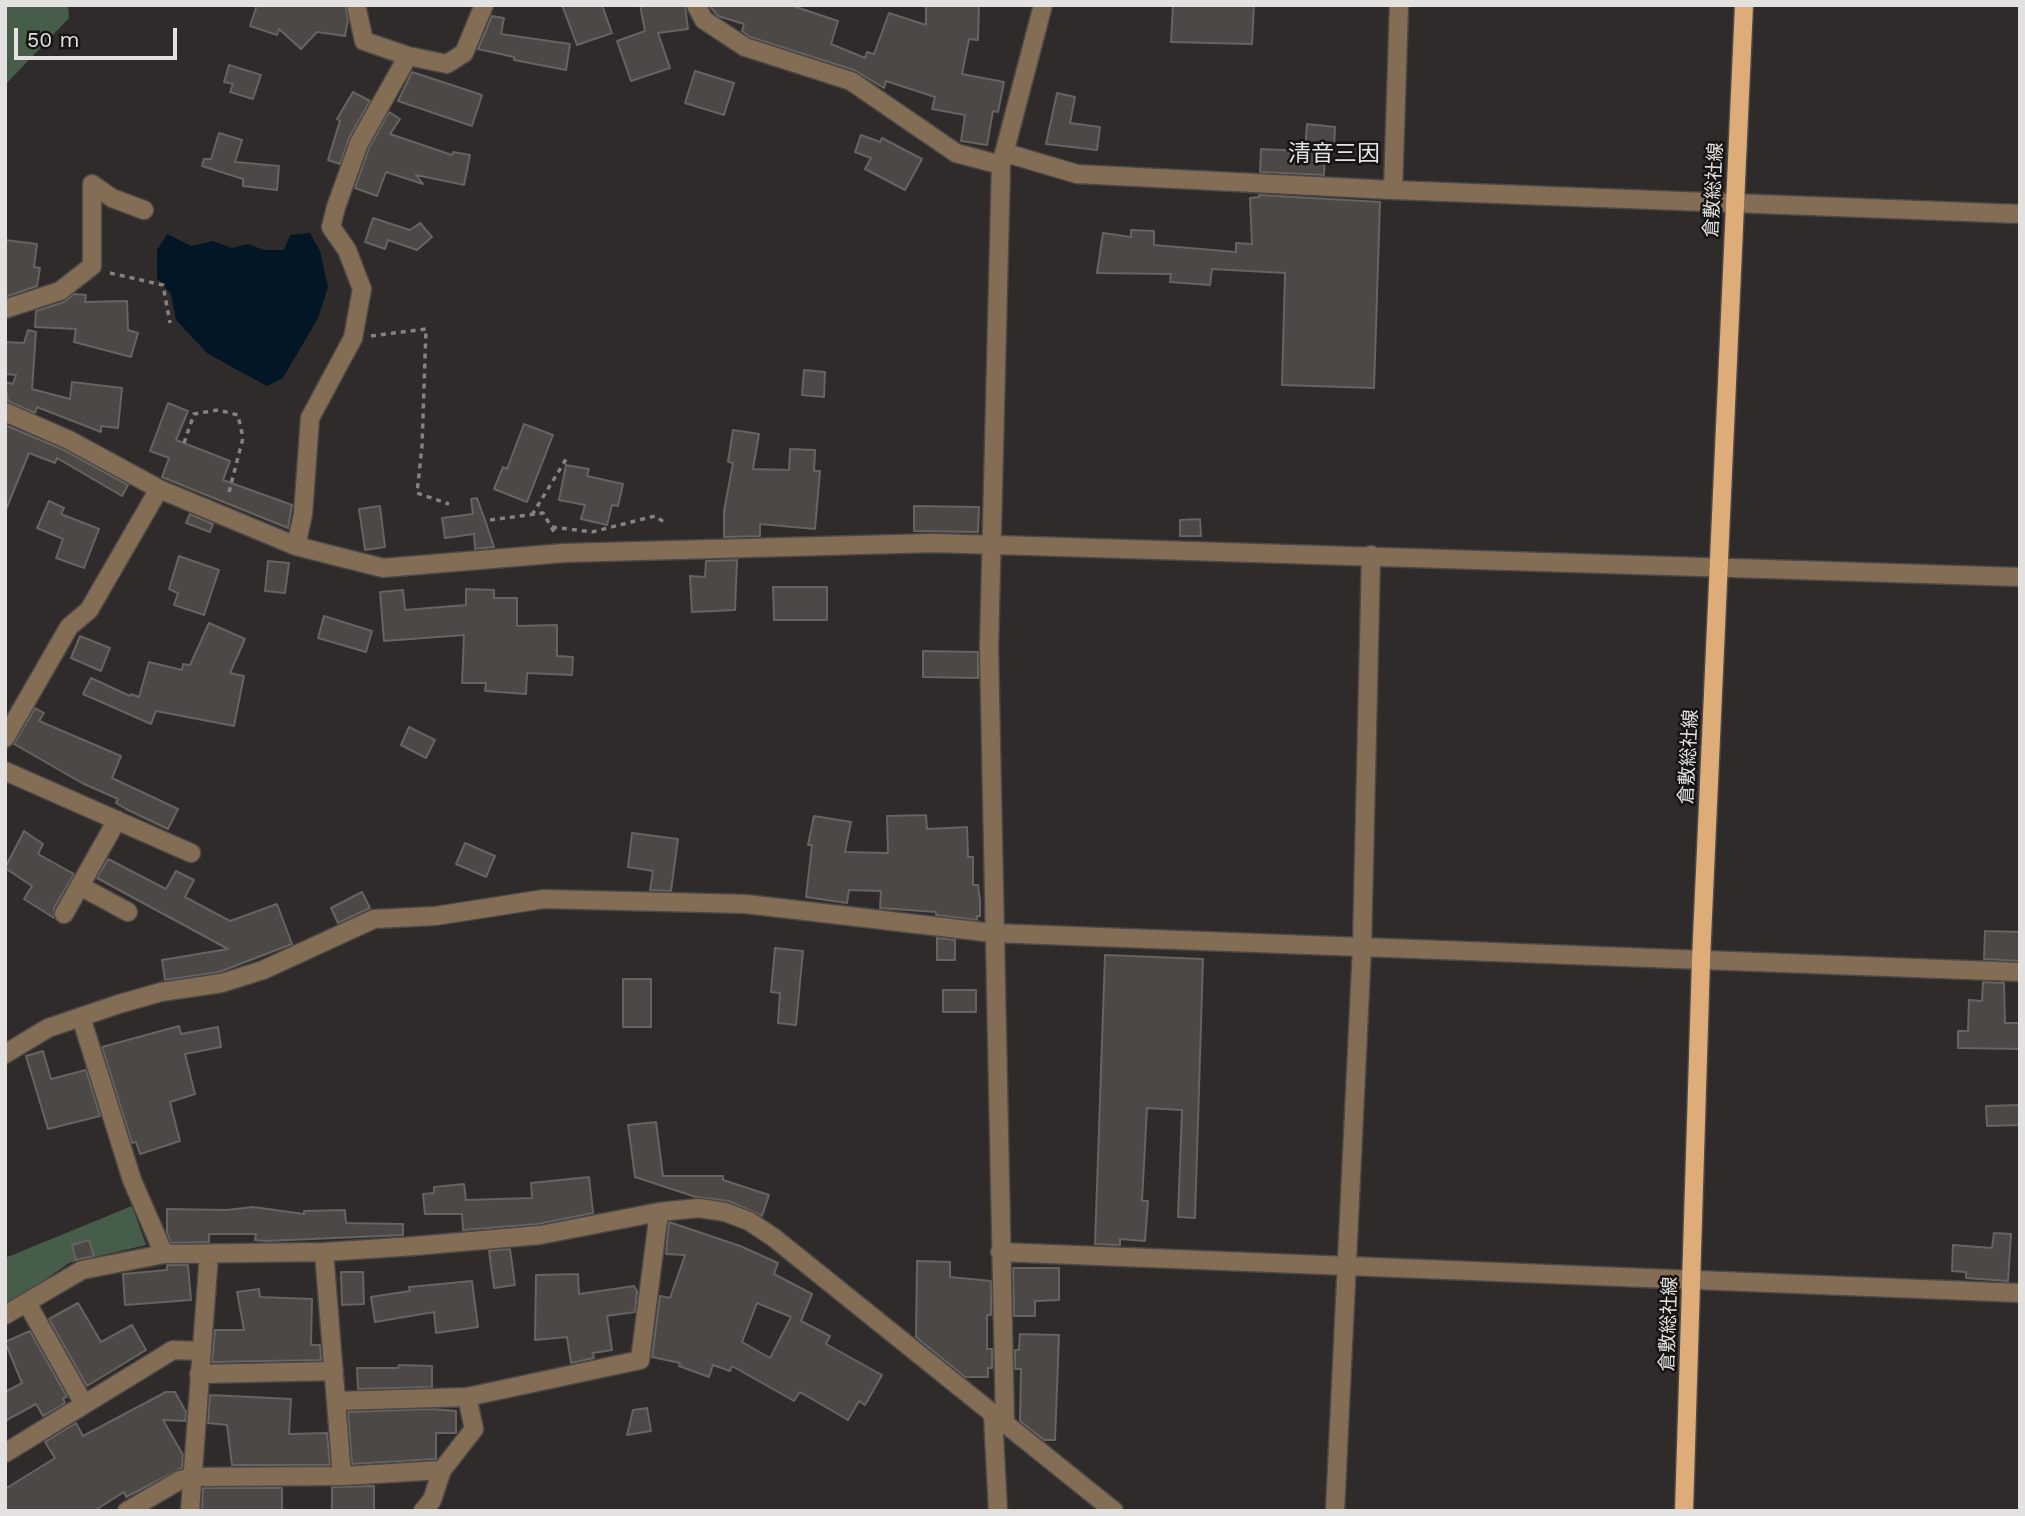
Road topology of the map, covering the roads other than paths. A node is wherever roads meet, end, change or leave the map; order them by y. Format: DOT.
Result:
graph roads {
  1 [pos="356,5"];
  2 [pos="484,5"];
  3 [pos="696,5"];
  4 [pos="1043,5"];
  5 [pos="1399,5"];
  6 [pos="1744,5"];
  7 [pos="408,56"];
  8 [pos="1003,159"];
  9 [pos="1393,190"];
  10 [pos="1735,204"];
  11 [pos="144,210"];
  12 [pos="2020,214"];
  13 [pos="5,309"];
  14 [pos="5,412"];
  15 [pos="159,489"];
  16 [pos="992,545"];
  17 [pos="296,546"];
  18 [pos="1371,555"];
  19 [pos="1718,567"];
  20 [pos="2020,578"];
  21 [pos="5,738"];
  22 [pos="5,771"];
  23 [pos="117,820"];
  24 [pos="191,853"];
  25 [pos="80,886"];
  26 [pos="128,912"];
  27 [pos="64,914"];
  28 [pos="993,933"];
  29 [pos="1362,947"];
  30 [pos="1701,960"];
  31 [pos="2020,972"];
  32 [pos="81,1017"];
  33 [pos="5,1054"];
  34 [pos="659,1212"];
  35 [pos="324,1252"];
  36 [pos="1000,1252"];
  37 [pos="164,1254"];
  38 [pos="209,1254"];
  39 [pos="1345,1266"];
  40 [pos="1691,1280"];
  41 [pos="2020,1293"];
  42 [pos="27,1303"];
  43 [pos="5,1315"];
  44 [pos="200,1352"];
  45 [pos="334,1371"];
  46 [pos="199,1374"];
  47 [pos="467,1397"];
  48 [pos="337,1401"];
  49 [pos="84,1404"];
  50 [pos="999,1420"];
  51 [pos="5,1453"];
  52 [pos="442,1470"];
  53 [pos="342,1476"];
  54 [pos="193,1477"];
  55 [pos="127,1511"];
  56 [pos="190,1511"];
  57 [pos="423,1511"];
  58 [pos="998,1511"];
  59 [pos="1114,1511"];
  60 [pos="1335,1511"];
  61 [pos="1684,1511"];
  1 -- 7 [label="street"];
  2 -- 7 [label="street"];
  3 -- 8 [label="street"];
  4 -- 8 [label="street"];
  5 -- 9 [label="street"];
  6 -- 10 [label="main road, 倉敷総社線"];
  7 -- 17 [label="street"];
  8 -- 9 [label="street"];
  8 -- 16 [label="street"];
  9 -- 10 [label="street"];
  10 -- 12 [label="street"];
  10 -- 19 [label="main road, 倉敷総社線"];
  11 -- 13 [label="street"];
  14 -- 15 [label="street"];
  15 -- 17 [label="street"];
  15 -- 21 [label="street"];
  16 -- 17 [label="street"];
  16 -- 18 [label="street"];
  16 -- 28 [label="street"];
  18 -- 19 [label="street"];
  18 -- 29 [label="street"];
  19 -- 20 [label="street"];
  19 -- 30 [label="main road, 倉敷総社線"];
  22 -- 23 [label="street"];
  23 -- 24 [label="street"];
  23 -- 25 [label="street"];
  25 -- 26 [label="street"];
  25 -- 27 [label="street"];
  28 -- 29 [label="street"];
  28 -- 32 [label="street"];
  28 -- 36 [label="street"];
  29 -- 30 [label="street"];
  29 -- 39 [label="street"];
  30 -- 31 [label="street"];
  30 -- 40 [label="main road, 倉敷総社線"];
  32 -- 33 [label="street"];
  32 -- 37 [label="street"];
  34 -- 35 [label="street"];
  34 -- 47 [label="street"];
  34 -- 50 [label="street"];
  35 -- 38 [label="street"];
  35 -- 45 [label="street"];
  36 -- 39 [label="street"];
  36 -- 50 [label="street"];
  37 -- 38 [label="street"];
  37 -- 42 [label="street"];
  38 -- 44 [label="street"];
  39 -- 40 [label="street"];
  39 -- 60 [label="street"];
  40 -- 41 [label="street"];
  40 -- 61 [label="main road, 倉敷総社線"];
  42 -- 43 [label="street"];
  42 -- 49 [label="street"];
  44 -- 46 [label="street"];
  44 -- 49 [label="street"];
  45 -- 46 [label="street"];
  45 -- 48 [label="street"];
  46 -- 54 [label="street"];
  47 -- 48 [label="street"];
  47 -- 52 [label="street"];
  48 -- 53 [label="street"];
  49 -- 51 [label="street"];
  50 -- 58 [label="street"];
  50 -- 59 [label="street"];
  52 -- 53 [label="street"];
  52 -- 57 [label="street"];
  53 -- 54 [label="street"];
  54 -- 55 [label="street"];
  54 -- 56 [label="street"];
}
